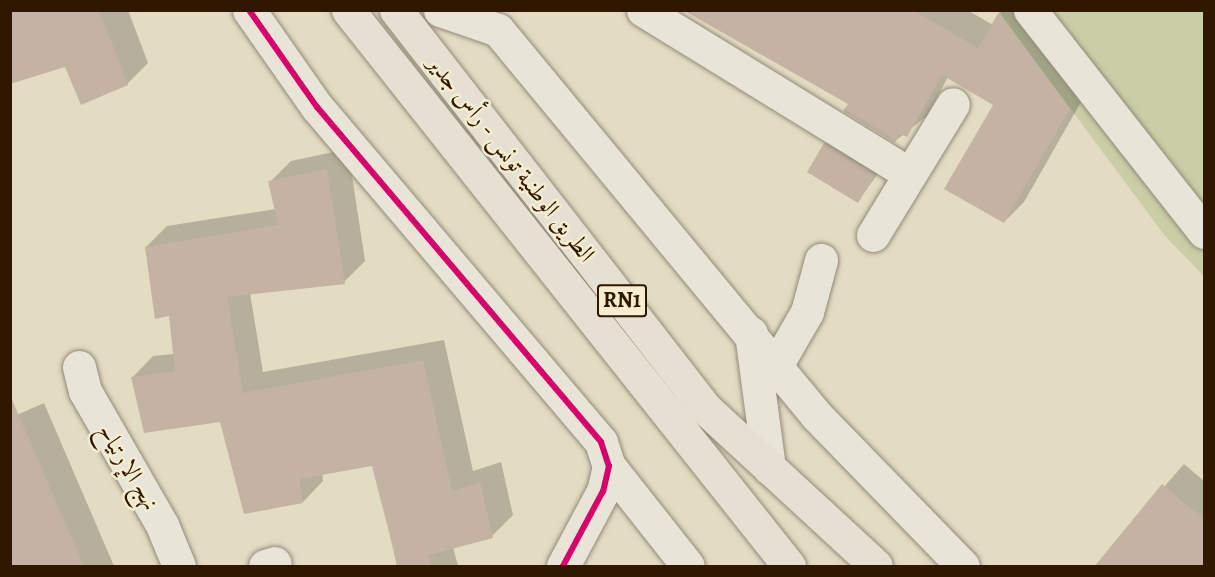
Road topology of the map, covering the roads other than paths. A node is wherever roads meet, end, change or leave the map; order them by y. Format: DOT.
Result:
graph roads {
  1 [pos="249,10"];
  2 [pos="348,10"];
  3 [pos="396,10"];
  4 [pos="440,10"];
  5 [pos="643,10"];
  6 [pos="1030,10"];
  7 [pos="953,104"];
  8 [pos="910,174"];
  9 [pos="1204,232"];
  10 [pos="873,235"];
  11 [pos="821,260"];
  12 [pos="751,331"];
  13 [pos="777,364"];
  14 [pos="79,367"];
  15 [pos="609,466"];
  16 [pos="770,468"];
  17 [pos="179,567"];
  18 [pos="563,567"];
  19 [pos="687,567"];
  20 [pos="789,567"];
  21 [pos="876,567"];
  22 [pos="963,567"];
  1 -- 15 [label="street"];
  2 -- 20 [label="main road, الطريق الوطنية تونس - رأس جدير / RN1"];
  3 -- 16 [label="main road, الطريق الوطنية تونس - رأس جدير / RN1"];
  4 -- 12 [label="street"];
  5 -- 8 [label="street"];
  6 -- 9 [label="street"];
  7 -- 8 [label="street"];
  8 -- 10 [label="street"];
  11 -- 13 [label="street"];
  12 -- 13 [label="street"];
  12 -- 16 [label="street"];
  13 -- 22 [label="street"];
  14 -- 17 [label="street, نهج الإرتياح"];
  15 -- 18 [label="street"];
  15 -- 19 [label="street"];
  16 -- 21 [label="main road, الطريق الوطنية تونس - رأس جدير / RN1"];
}
